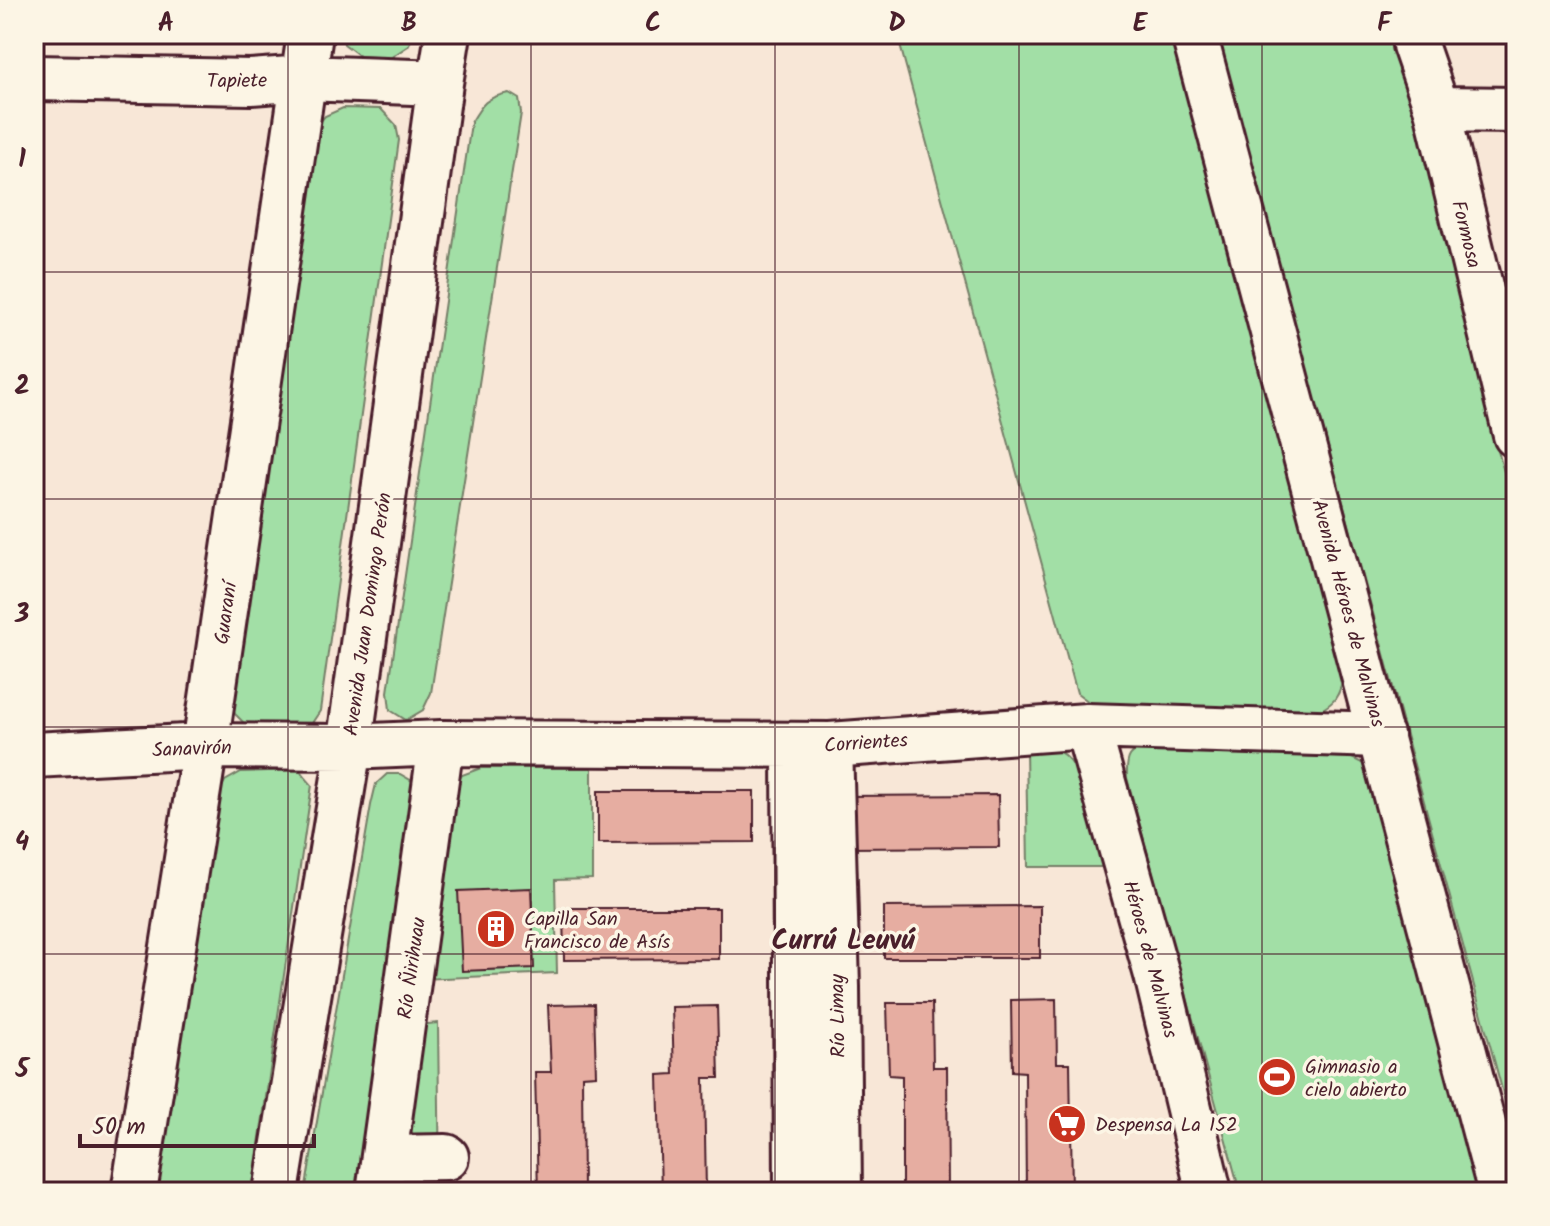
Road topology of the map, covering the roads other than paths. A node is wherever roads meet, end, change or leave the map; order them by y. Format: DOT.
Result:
graph roads {
  1 [pos="310,34"];
  2 [pos="448,34"];
  3 [pos="1194,34"];
  4 [pos="1414,34"];
  5 [pos="34,78"];
  6 [pos="304,78"];
  7 [pos="440,83"];
  8 [pos="1437,109"];
  9 [pos="1516,110"];
  10 [pos="1514,419"];
  11 [pos="1087,726"];
  12 [pos="1381,735"];
  13 [pos="441,743"];
  14 [pos="812,745"];
  15 [pos="205,746"];
  16 [pos="349,747"];
  17 [pos="34,755"];
  18 [pos="818,1140"];
  19 [pos="446,1157"];
  20 [pos="382,1175"];
  21 [pos="1198,1175"];
  22 [pos="134,1192"];
  23 [pos="276,1192"];
  24 [pos="797,1192"];
  25 [pos="839,1192"];
  26 [pos="1501,1192"];
  1 -- 6 [label="street, Guaraní"];
  2 -- 7 [label="street, Avenida Juan Domingo Perón"];
  3 -- 12 [label="street, Avenida Héroes de Malvinas"];
  4 -- 8 [label="street, Formosa"];
  5 -- 6 [label="street, Tapiete"];
  6 -- 7 [label="street, Tapiete"];
  6 -- 15 [label="street, Guaraní"];
  7 -- 16 [label="street, Avenida Juan Domingo Perón"];
  8 -- 9 [label="street"];
  8 -- 10 [label="street, Formosa"];
  11 -- 12 [label="street, Corrientes"];
  11 -- 14 [label="street, Corrientes"];
  11 -- 21 [label="street, Héroes de Malvinas"];
  12 -- 26 [label="street, Avenida Héroes de Malvinas"];
  13 -- 14 [label="street, Corrientes"];
  13 -- 16 [label="street, Corrientes"];
  13 -- 20 [label="street, Río Ñirihuau"];
  14 -- 18 [label="street, Río Limay"];
  15 -- 16 [label="street, Sanavirón"];
  15 -- 17 [label="street, Sanavirón"];
  15 -- 22 [label="street, Guaraní"];
  16 -- 23 [label="street, Avenida Juan Domingo Perón"];
  18 -- 24 [label="street, Río Limay"];
  18 -- 25 [label="street, Río Limay"];
  19 -- 20 [label="street"];
}
